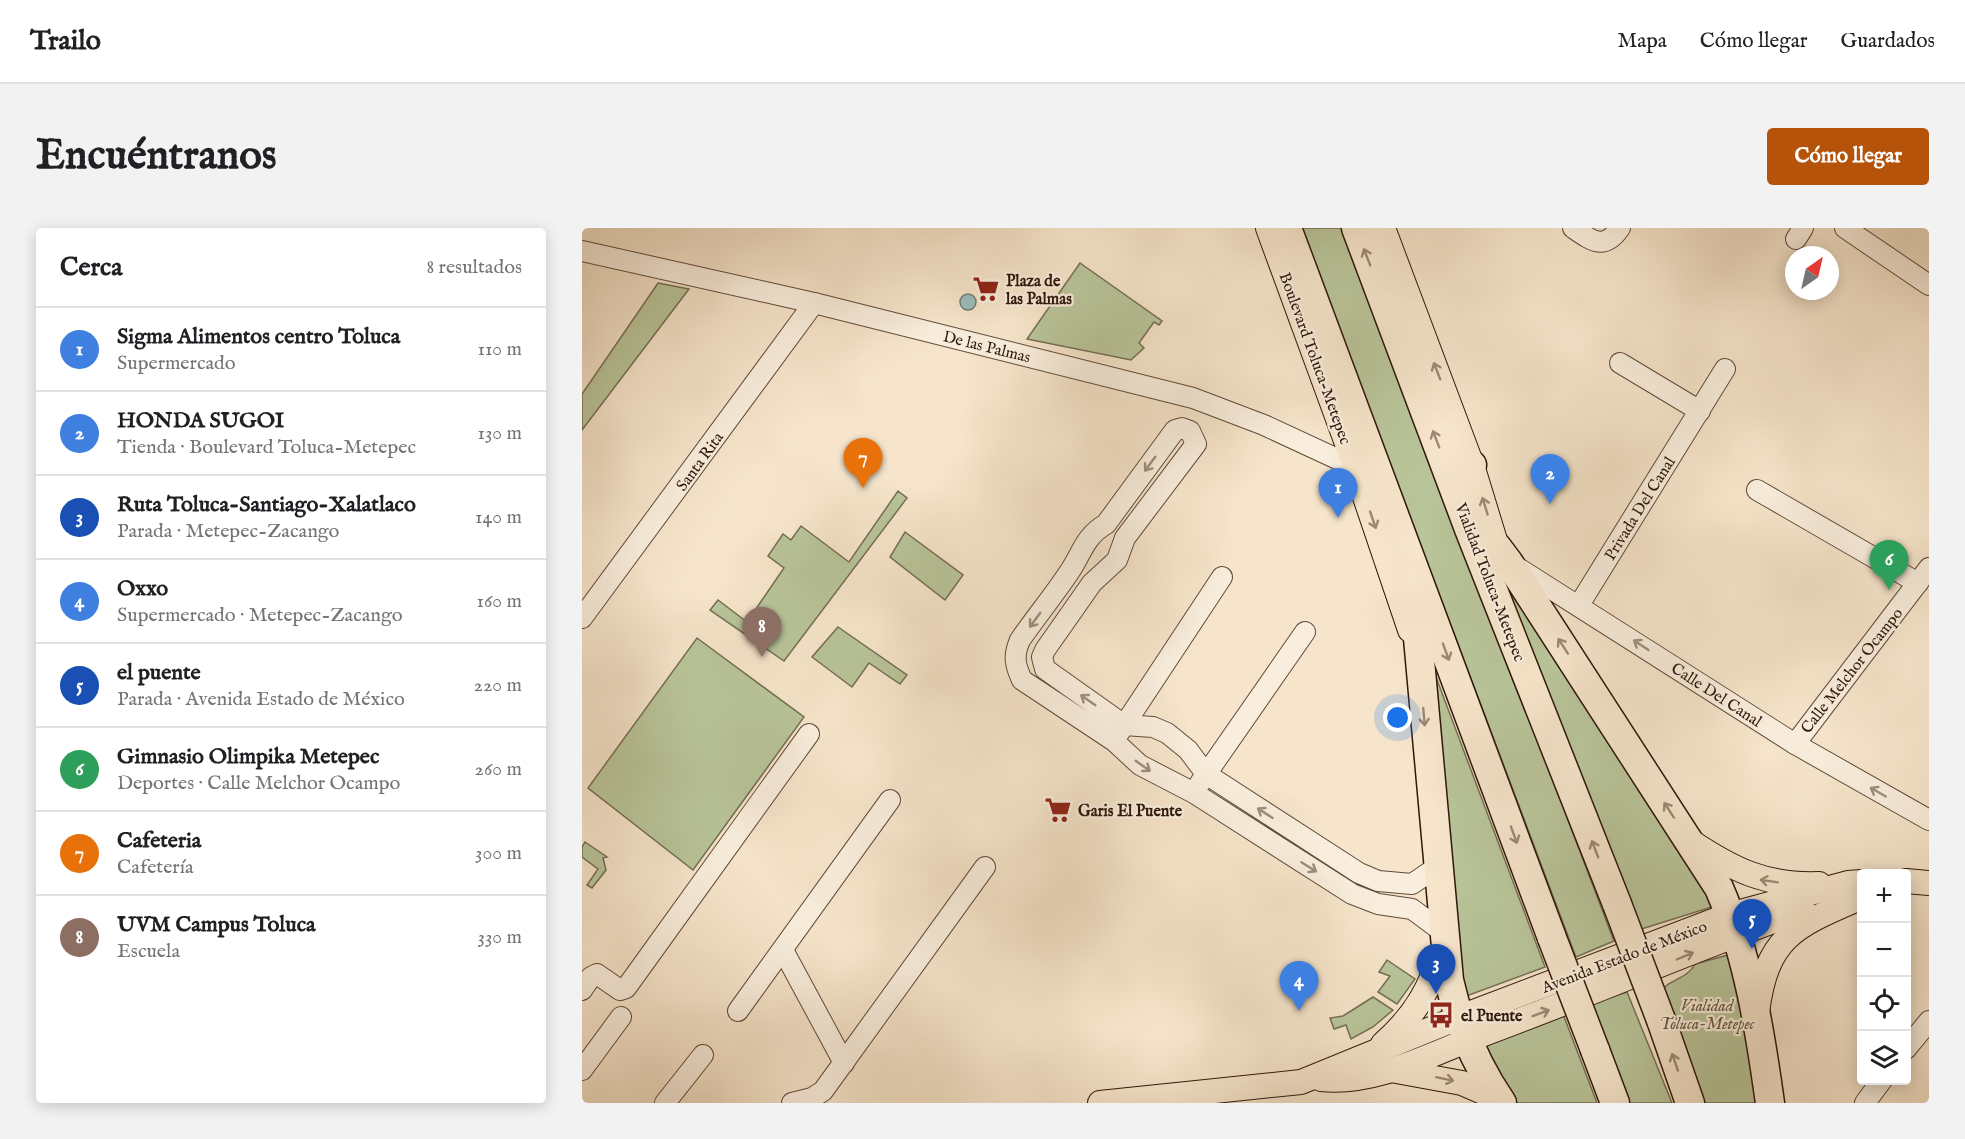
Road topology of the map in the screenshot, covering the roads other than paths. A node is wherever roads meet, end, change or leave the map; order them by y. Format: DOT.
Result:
graph roads {
  1 [pos="1268,228"];
  2 [pos="1287,228"];
  3 [pos="1356,228"];
  4 [pos="1383,228"];
  5 [pos="1573,228"];
  6 [pos="1620,228"];
  7 [pos="1845,228"];
  8 [pos="582,250"];
  9 [pos="1305,276"];
  10 [pos="1929,285"];
  11 [pos="814,303"];
  12 [pos="1300,310"];
  13 [pos="1620,363"];
  14 [pos="1725,369"];
  15 [pos="1700,411"];
  16 [pos="1354,434"];
  17 [pos="1472,465"];
  18 [pos="1368,472"];
  19 [pos="1757,490"];
  20 [pos="1456,494"];
  21 [pos="1106,524"];
  22 [pos="1470,529"];
  23 [pos="1125,538"];
  24 [pos="1503,555"];
  25 [pos="1411,558"];
  26 [pos="1072,568"];
  27 [pos="1923,576"];
  28 [pos="1222,577"];
  29 [pos="1092,583"];
  30 [pos="1579,605"];
  31 [pos="582,618"];
  32 [pos="1305,632"];
  33 [pos="1419,659"];
  34 [pos="1119,733"];
  35 [pos="809,734"];
  36 [pos="1794,744"];
  37 [pos="1206,774"];
  38 [pos="1194,793"];
  39 [pos="890,801"];
  40 [pos="1929,820"];
  41 [pos="1688,839"];
  42 [pos="985,867"];
  43 [pos="1437,867"];
  44 [pos="1378,881"];
  45 [pos="1911,881"];
  46 [pos="1929,883"];
  47 [pos="1412,884"];
  48 [pos="1857,890"];
  49 [pos="1857,890"];
  50 [pos="1857,891"];
  51 [pos="1911,894"];
  52 [pos="1929,895"];
  53 [pos="1378,904"];
  54 [pos="1412,909"];
  55 [pos="1732,925"];
  56 [pos="1444,939"];
  57 [pos="783,950"];
  58 [pos="582,990"];
  59 [pos="738,1011"];
  60 [pos="621,1017"];
  61 [pos="1757,1017"];
  62 [pos="1929,1021"];
  63 [pos="1462,1030"];
  64 [pos="1911,1043"];
  65 [pos="704,1055"];
  66 [pos="1382,1060"];
  67 [pos="844,1063"];
  68 [pos="582,1070"];
  69 [pos="1878,1085"];
  70 [pos="1500,1101"];
  71 [pos="665,1103"];
  72 [pos="792,1103"];
  73 [pos="1100,1103"];
  74 [pos="1615,1103"];
  75 [pos="1690,1103"];
  76 [pos="1770,1103"];
  77 [pos="1864,1103"];
  1 -- 12 [label="main road, Boulevard Toluca-Metepec"];
  2 -- 9 [label="highway"];
  20 -- 3 [label="highway, Vialidad Toluca-Metepec, one-way"];
  17 -- 4 [label="main road, one-way"];
  5 -- 6 [label="street"];
  7 -- 10 [label="street"];
  8 -- 11 [label="street, De las Palmas"];
  9 -- 12 [label="highway"];
  9 -- 16 [label="highway"];
  11 -- 18 [label="street, De las Palmas"];
  11 -- 31 [label="street, Santa Rita"];
  12 -- 16 [label="main road, Boulevard Toluca-Metepec"];
  13 -- 15 [label="street"];
  14 -- 15 [label="street, Privada Del Canal"];
  15 -- 30 [label="street, Privada Del Canal"];
  16 -- 18 [label="highway"];
  17 -- 20 [label="highway"];
  24 -- 17 [label="main road, one-way"];
  18 -- 25 [label="highway"];
  18 -- 33 [label="main road, one-way"];
  19 -- 27 [label="street"];
  20 -- 22 [label="highway, Vialidad Toluca-Metepec"];
  21 -- 23 [label="street"];
  23 -- 21 [label="street, one-way"];
  21 -- 26 [label="street"];
  22 -- 24 [label="highway"];
  75 -- 22 [label="highway, Vialidad Toluca-Metepec, one-way, bridge"];
  23 -- 29 [label="street"];
  24 -- 30 [label="street, Calle Del Canal"];
  41 -- 24 [label="highway, one-way"];
  25 -- 33 [label="highway"];
  25 -- 74 [label="highway, one-way, bridge"];
  26 -- 29 [label="street"];
  26 -- 34 [label="street, one-way"];
  27 -- 36 [label="street, Calle Melchor Ocampo"];
  28 -- 34 [label="street"];
  34 -- 29 [label="street, one-way"];
  36 -- 30 [label="street, Calle Del Canal, one-way"];
  32 -- 37 [label="street"];
  33 -- 43 [label="highway, one-way"];
  34 -- 37 [label="street"];
  34 -- 38 [label="street, one-way"];
  35 -- 58 [label="street"];
  40 -- 36 [label="street, Calle Del Canal, one-way"];
  37 -- 38 [label="street"];
  44 -- 37 [label="street, one-way"];
  38 -- 53 [label="street, one-way"];
  39 -- 57 [label="street"];
  48 -- 41 [label="main road, one-way"];
  41 -- 55 [label="highway"];
  42 -- 67 [label="street"];
  43 -- 47 [label="street"];
  43 -- 56 [label="highway"];
  44 -- 47 [label="street"];
  44 -- 53 [label="street"];
  45 -- 46 [label="main road"];
  47 -- 54 [label="street"];
  49 -- 55 [label="main road, Avenida Estado de México"];
  50 -- 61 [label="main road"];
  51 -- 52 [label="main road"];
  53 -- 54 [label="street"];
  54 -- 56 [label="street"];
  55 -- 61 [label="highway"];
  55 -- 63 [label="main road, Avenida Estado de México"];
  56 -- 63 [label="highway"];
  56 -- 66 [label="main road"];
  57 -- 59 [label="street"];
  57 -- 67 [label="street"];
  60 -- 68 [label="street"];
  61 -- 76 [label="highway"];
  62 -- 64 [label="street"];
  63 -- 66 [label="main road, Avenida Estado de México"];
  63 -- 70 [label="highway"];
  65 -- 71 [label="street"];
  66 -- 70 [label="main road, one-way"];
  66 -- 73 [label="main road, Avenida Estado de México"];
  67 -- 72 [label="street"];
  69 -- 77 [label="street"];
}
